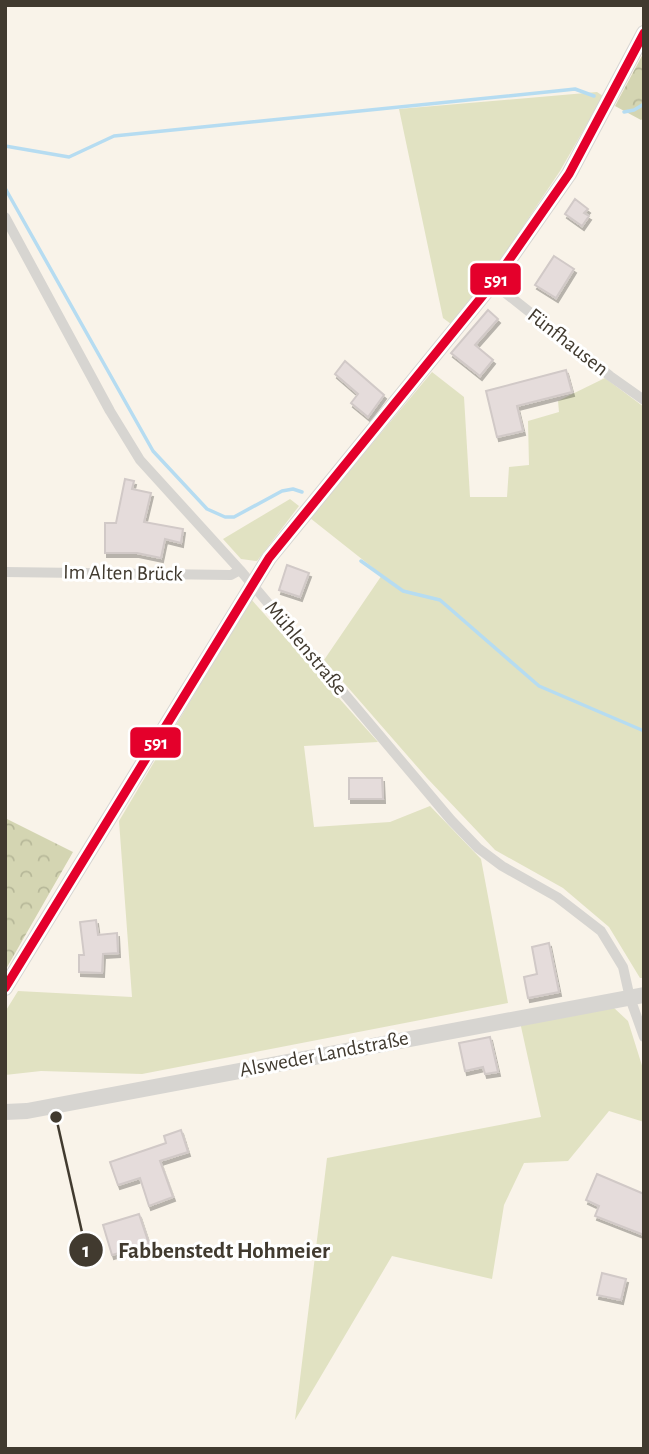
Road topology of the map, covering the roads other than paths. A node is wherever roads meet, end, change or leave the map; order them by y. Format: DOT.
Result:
graph roads {
  1 [pos="644,33"];
  2 [pos="5,217"];
  3 [pos="493,283"];
  4 [pos="644,400"];
  5 [pos="240,570"];
  6 [pos="5,572"];
  7 [pos="251,584"];
  8 [pos="5,988"];
  9 [pos="637,996"];
  10 [pos="644,1037"];
  11 [pos="5,1112"];
  1 -- 3 [label="street"];
  2 -- 5 [label="street, Mühlenstraße"];
  3 -- 4 [label="street, Fünfhausen"];
  3 -- 7 [label="street"];
  5 -- 6 [label="street, Im Alten Brück"];
  5 -- 7 [label="street, Mühlenstraße"];
  7 -- 8 [label="street"];
  7 -- 9 [label="street, Mühlenstraße"];
  9 -- 10 [label="street, Mühlenstraße"];
  9 -- 11 [label="street, Alsweder Landstraße"];
}
